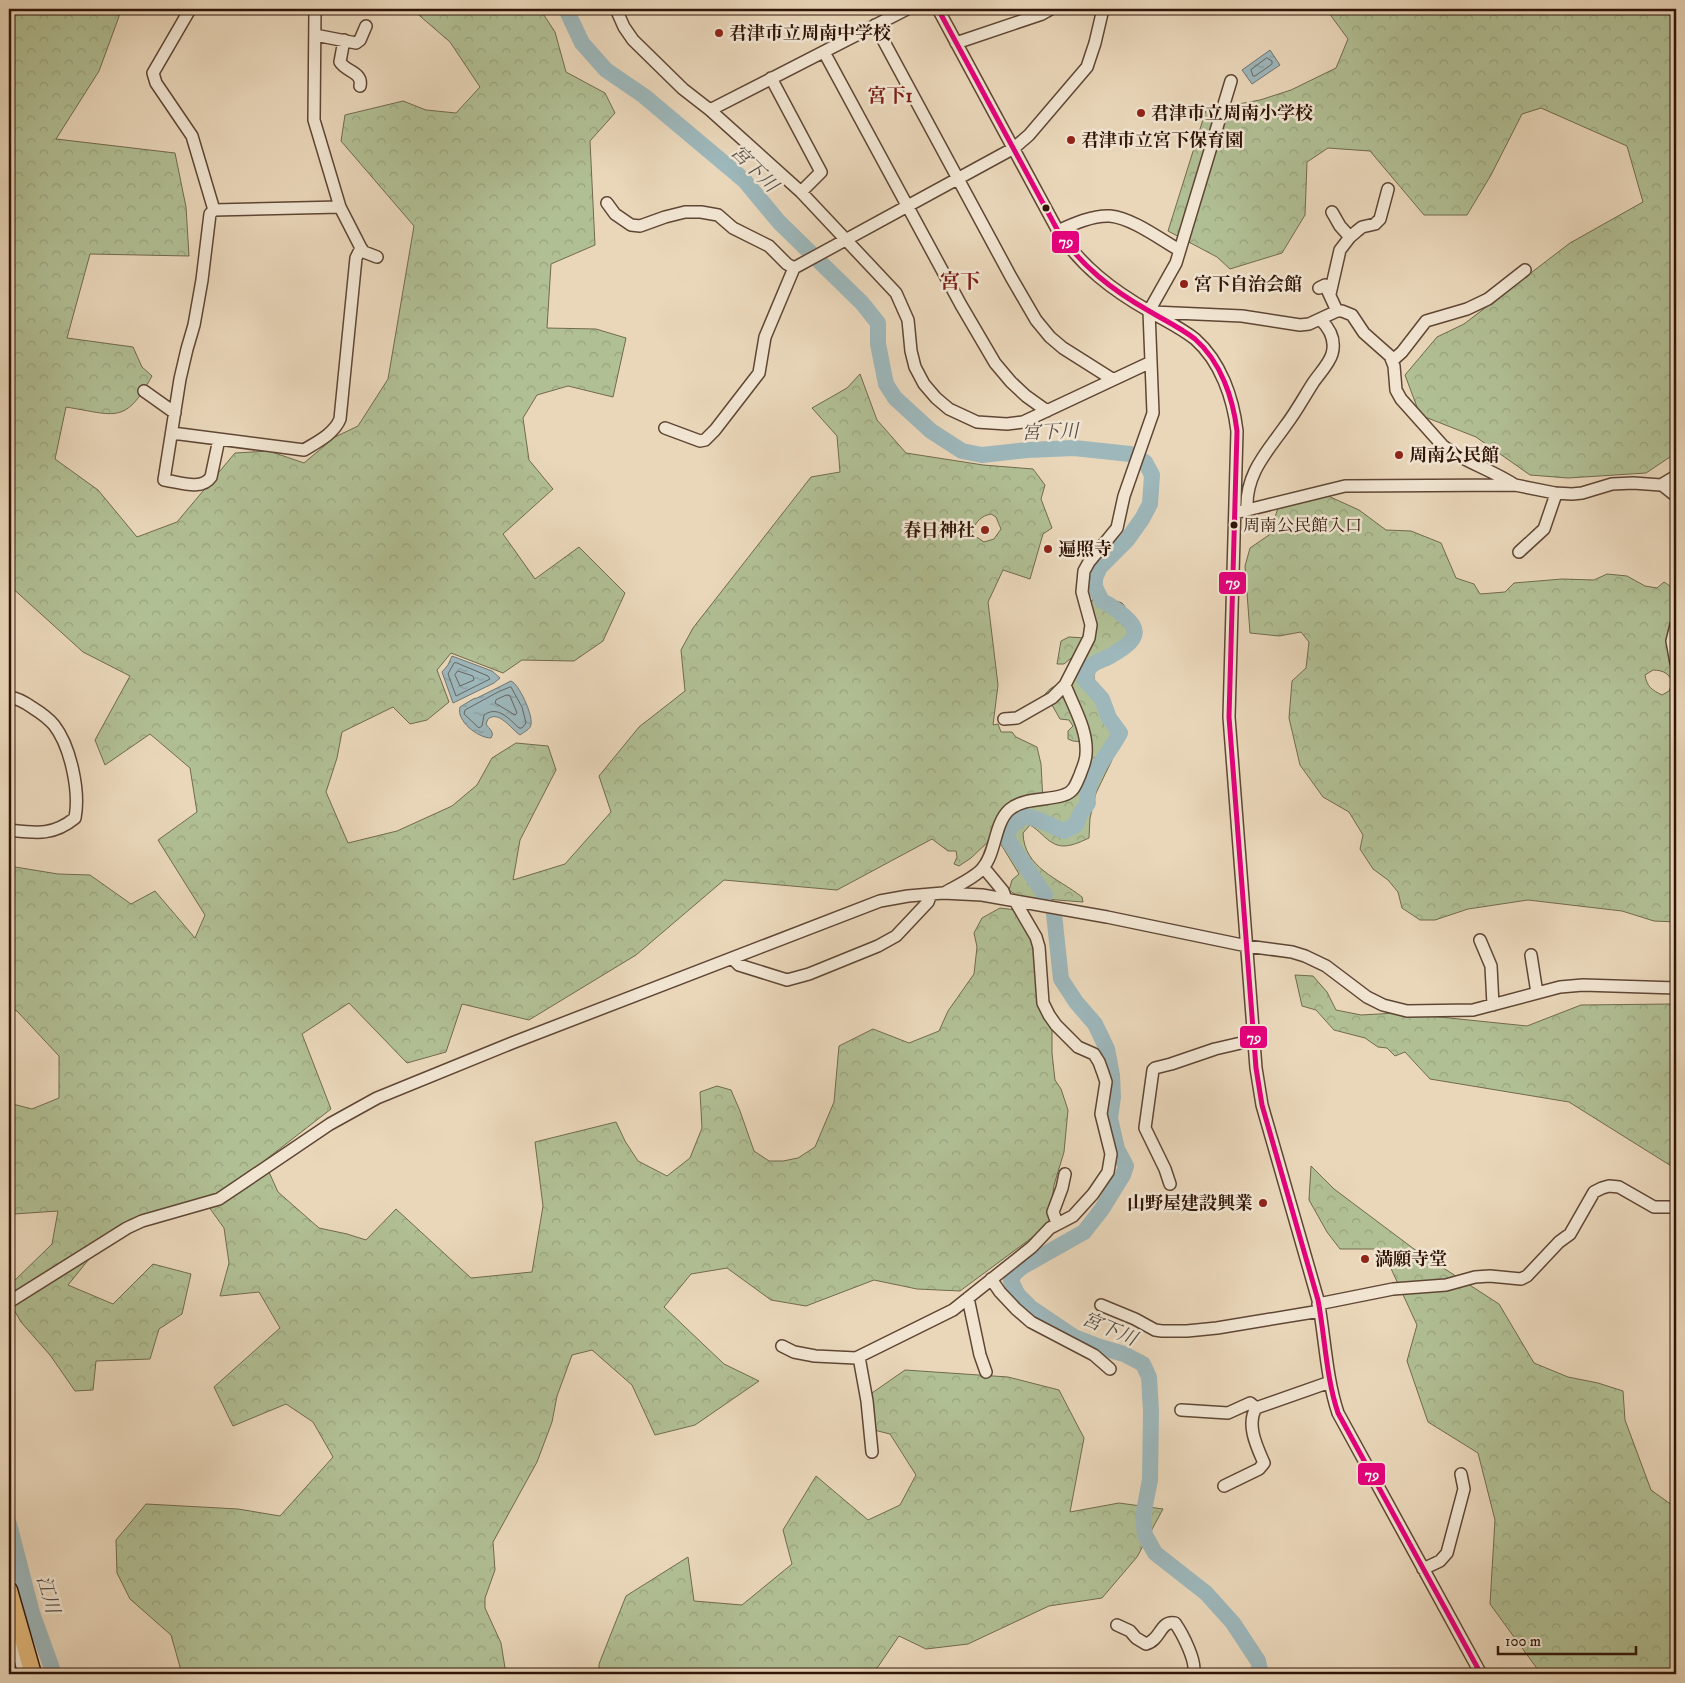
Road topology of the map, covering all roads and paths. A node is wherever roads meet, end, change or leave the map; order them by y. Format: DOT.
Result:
graph roads {
  1 [pos="189,9"];
  2 [pos="315,9"];
  3 [pos="616,9"];
  4 [pos="907,9"];
  5 [pos="938,9"];
  6 [pos="1051,9"];
  7 [pos="1103,9"];
  8 [pos="875,25"];
  9 [pos="366,26"];
  10 [pos="315,35"];
  11 [pos="344,40"];
  12 [pos="956,43"];
  13 [pos="824,52"];
  14 [pos="771,78"];
  15 [pos="1230,82"];
  16 [pos="360,86"];
  17 [pos="710,110"];
  18 [pos="1014,148"];
  19 [pos="958,179"];
  20 [pos="1388,189"];
  21 [pos="801,192"];
  22 [pos="607,203"];
  23 [pos="340,207"];
  24 [pos="908,207"];
  25 [pos="214,210"];
  26 [pos="1332,212"];
  27 [pos="1058,230"];
  28 [pos="1350,236"];
  29 [pos="845,240"];
  30 [pos="361,248"];
  31 [pos="1179,250"];
  32 [pos="377,257"];
  33 [pos="797,266"];
  34 [pos="1525,270"];
  35 [pos="1319,288"];
  36 [pos="1330,294"];
  37 [pos="1149,311"];
  38 [pos="1337,312"];
  39 [pos="1321,320"];
  40 [pos="1392,361"];
  41 [pos="1151,362"];
  42 [pos="1112,379"];
  43 [pos="144,391"];
  44 [pos="1047,411"];
  45 [pos="175,414"];
  46 [pos="665,428"];
  47 [pos="172,433"];
  48 [pos="219,439"];
  49 [pos="1676,476"];
  50 [pos="1662,485"];
  51 [pos="1515,486"];
  52 [pos="1556,494"];
  53 [pos="1676,496"];
  54 [pos="1247,510"];
  55 [pos="1235,513"];
  56 [pos="1519,552"];
  57 [pos="1676,625"];
  58 [pos="1676,663"];
  59 [pos="1065,685"];
  60 [pos="9,697"];
  61 [pos="1004,719"];
  62 [pos="9,830"];
  63 [pos="984,868"];
  64 [pos="944,893"];
  65 [pos="931,894"];
  66 [pos="1011,900"];
  67 [pos="1480,940"];
  68 [pos="1247,946"];
  69 [pos="1531,955"];
  70 [pos="732,958"];
  71 [pos="1676,988"];
  72 [pos="1537,993"];
  73 [pos="1493,1005"];
  74 [pos="1254,1040"];
  75 [pos="1065,1174"];
  76 [pos="1170,1184"];
  77 [pos="1676,1207"];
  78 [pos="1057,1223"];
  79 [pos="991,1279"];
  80 [pos="968,1298"];
  81 [pos="9,1302"];
  82 [pos="1102,1305"];
  83 [pos="1319,1307"];
  84 [pos="782,1346"];
  85 [pos="859,1357"];
  86 [pos="1110,1369"];
  87 [pos="986,1372"];
  88 [pos="1330,1382"];
  89 [pos="1256,1408"];
  90 [pos="1181,1410"];
  91 [pos="872,1452"];
  92 [pos="1460,1474"];
  93 [pos="1224,1486"];
  94 [pos="1423,1569"];
  95 [pos="9,1590"];
  96 [pos="9,1615"];
  97 [pos="1117,1625"];
  98 [pos="24,1674"];
  99 [pos="33,1674"];
  100 [pos="1193,1674"];
  101 [pos="1481,1674"];
  1 -- 25 [label="street"];
  2 -- 10 [label="street"];
  3 -- 17 [label="street"];
  4 -- 8 [label="street"];
  5 -- 12 [label="street"];
  6 -- 12 [label="street"];
  7 -- 18 [label="street"];
  8 -- 13 [label="street"];
  8 -- 19 [label="street"];
  9 -- 11 [label="street"];
  10 -- 11 [label="street"];
  10 -- 23 [label="street"];
  11 -- 16 [label="street"];
  12 -- 18 [label="street"];
  13 -- 14 [label="street"];
  13 -- 24 [label="street"];
  14 -- 17 [label="street"];
  14 -- 21 [label="street"];
  15 -- 31 [label="street"];
  17 -- 21 [label="street"];
  18 -- 19 [label="street"];
  18 -- 27 [label="street"];
  19 -- 24 [label="street"];
  19 -- 42 [label="street"];
  20 -- 28 [label="street"];
  21 -- 29 [label="street"];
  22 -- 33 [label="street"];
  23 -- 25 [label="street"];
  23 -- 30 [label="street"];
  24 -- 29 [label="street"];
  24 -- 44 [label="street"];
  25 -- 45 [label="street"];
  26 -- 28 [label="street"];
  27 -- 31 [label="street"];
  27 -- 37 [label="street"];
  28 -- 36 [label="street"];
  29 -- 33 [label="street"];
  29 -- 44 [label="street"];
  30 -- 32 [label="street"];
  30 -- 48 [label="street"];
  31 -- 37 [label="street"];
  33 -- 46 [label="street"];
  34 -- 40 [label="street"];
  35 -- 36 [label="street"];
  36 -- 38 [label="street"];
  37 -- 39 [label="street"];
  37 -- 41 [label="street"];
  37 -- 55 [label="street"];
  38 -- 39 [label="street"];
  38 -- 40 [label="street"];
  39 -- 54 [label="street"];
  40 -- 51 [label="street"];
  41 -- 42 [label="street"];
  41 -- 59 [label="street"];
  42 -- 44 [label="street"];
  43 -- 45 [label="street"];
  45 -- 47 [label="street"];
  47 -- 48 [label="street"];
  47 -- 48 [label="street"];
  49 -- 50 [label="street"];
  50 -- 52 [label="street"];
  50 -- 53 [label="street"];
  51 -- 52 [label="street"];
  51 -- 54 [label="street"];
  52 -- 56 [label="street"];
  54 -- 55 [label="street"];
  55 -- 68 [label="street"];
  57 -- 58 [label="street"];
  59 -- 61 [label="street"];
  59 -- 63 [label="street"];
  60 -- 62 [label="street"];
  63 -- 64 [label="street"];
  63 -- 66 [label="street"];
  64 -- 65 [label="street"];
  64 -- 66 [label="street"];
  65 -- 70 [label="street"];
  65 -- 70 [label="street"];
  66 -- 68 [label="street"];
  66 -- 78 [label="street"];
  67 -- 73 [label="street"];
  68 -- 73 [label="street"];
  68 -- 74 [label="street"];
  69 -- 72 [label="street"];
  70 -- 81 [label="street"];
  71 -- 72 [label="street"];
  72 -- 73 [label="street"];
  74 -- 76 [label="street"];
  74 -- 83 [label="street"];
  75 -- 78 [label="street"];
  77 -- 83 [label="street"];
  78 -- 79 [label="street"];
  79 -- 80 [label="street"];
  79 -- 86 [label="street"];
  80 -- 85 [label="street"];
  80 -- 87 [label="street"];
  82 -- 83 [label="street"];
  83 -- 88 [label="street"];
  84 -- 85 [label="street"];
  85 -- 91 [label="street"];
  88 -- 89 [label="street"];
  88 -- 94 [label="street"];
  89 -- 90 [label="street"];
  89 -- 93 [label="street"];
  92 -- 94 [label="street"];
  94 -- 101 [label="street"];
  95 -- 99 [label="highway"];
  96 -- 98 [label="street"];
  97 -- 100 [label="street"];
}
